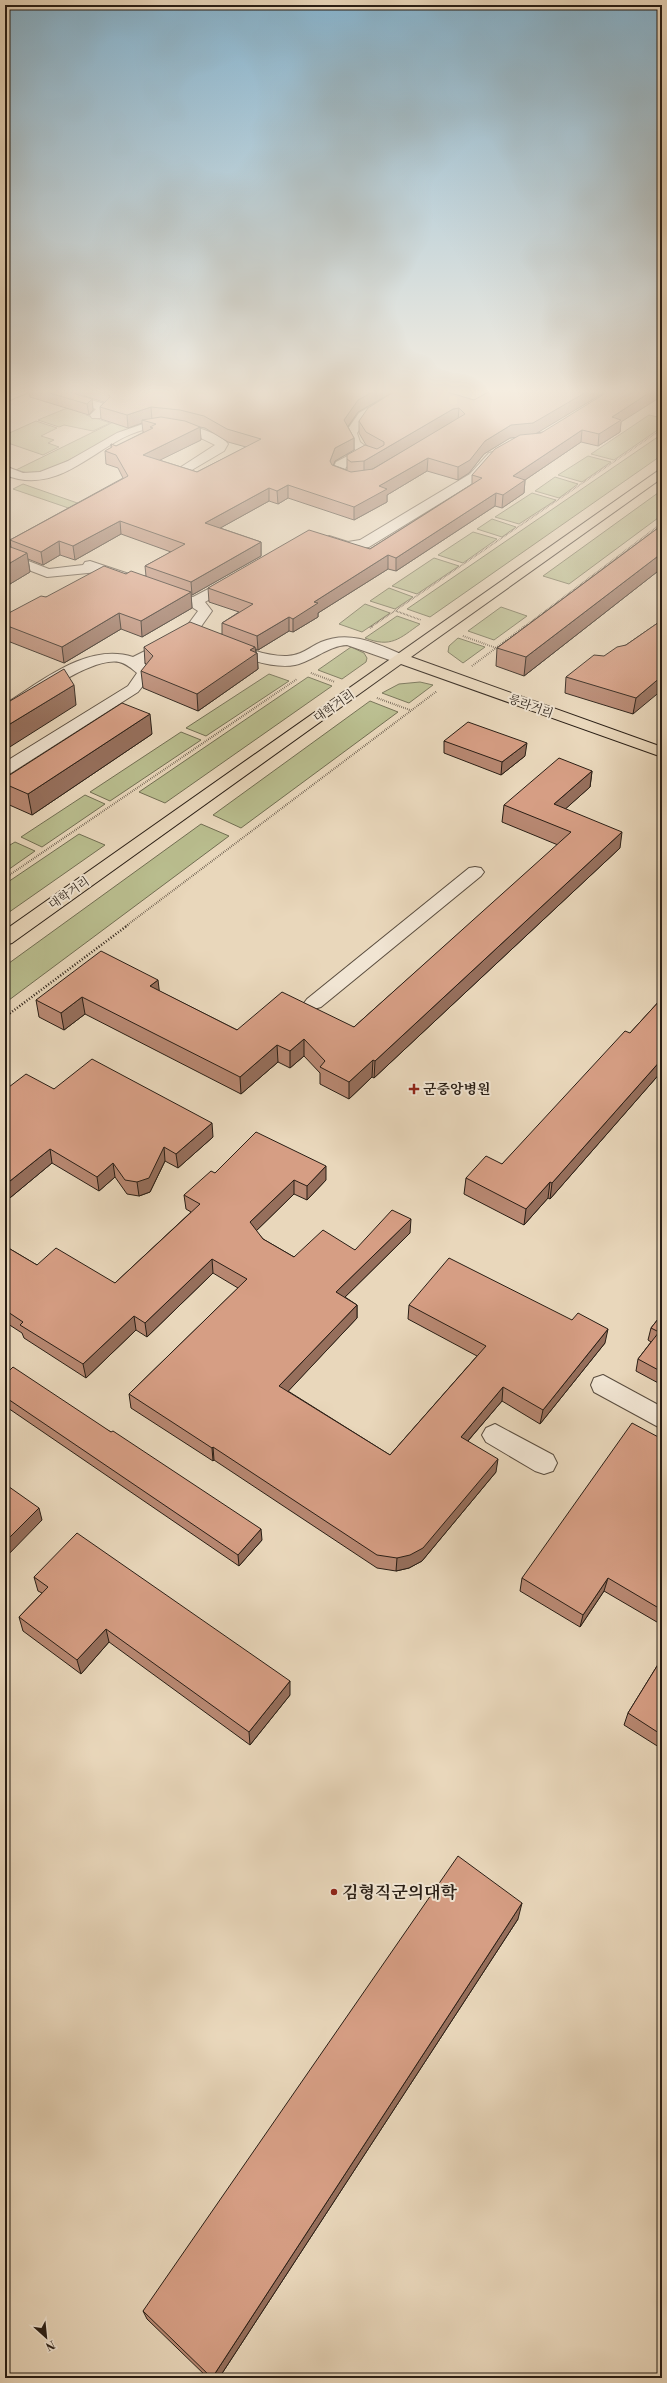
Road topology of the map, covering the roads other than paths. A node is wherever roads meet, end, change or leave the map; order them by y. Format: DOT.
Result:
graph roads {
  1 [pos="433,502"];
  2 [pos="620,502"];
  3 [pos="318,536"];
  4 [pos="5,556"];
  5 [pos="248,570"];
  6 [pos="138,582"];
  7 [pos="175,595"];
  8 [pos="194,602"];
  9 [pos="191,630"];
  10 [pos="401,658"];
  11 [pos="134,662"];
  12 [pos="5,711"];
  13 [pos="662,752"];
  14 [pos="5,769"];
  15 [pos="475,872"];
  16 [pos="5,939"];
  17 [pos="314,1003"];
  18 [pos="603,1385"];
  19 [pos="662,1419"];
  20 [pos="495,1435"];
  21 [pos="544,1463"];
  1 -- 3 [label="street"];
  2 -- 10 [label="main road, 대학거리"];
  4 -- 6 [label="street"];
  5 -- 8 [label="street"];
  7 -- 8 [label="street"];
  8 -- 9 [label="street"];
  9 -- 10 [label="street"];
  9 -- 11 [label="street"];
  10 -- 13 [label="main road, 릉라거리"];
  10 -- 16 [label="main road, 대학거리"];
  11 -- 12 [label="street"];
  11 -- 14 [label="street"];
  15 -- 17 [label="street"];
  18 -- 19 [label="street"];
  20 -- 21 [label="street"];
}
